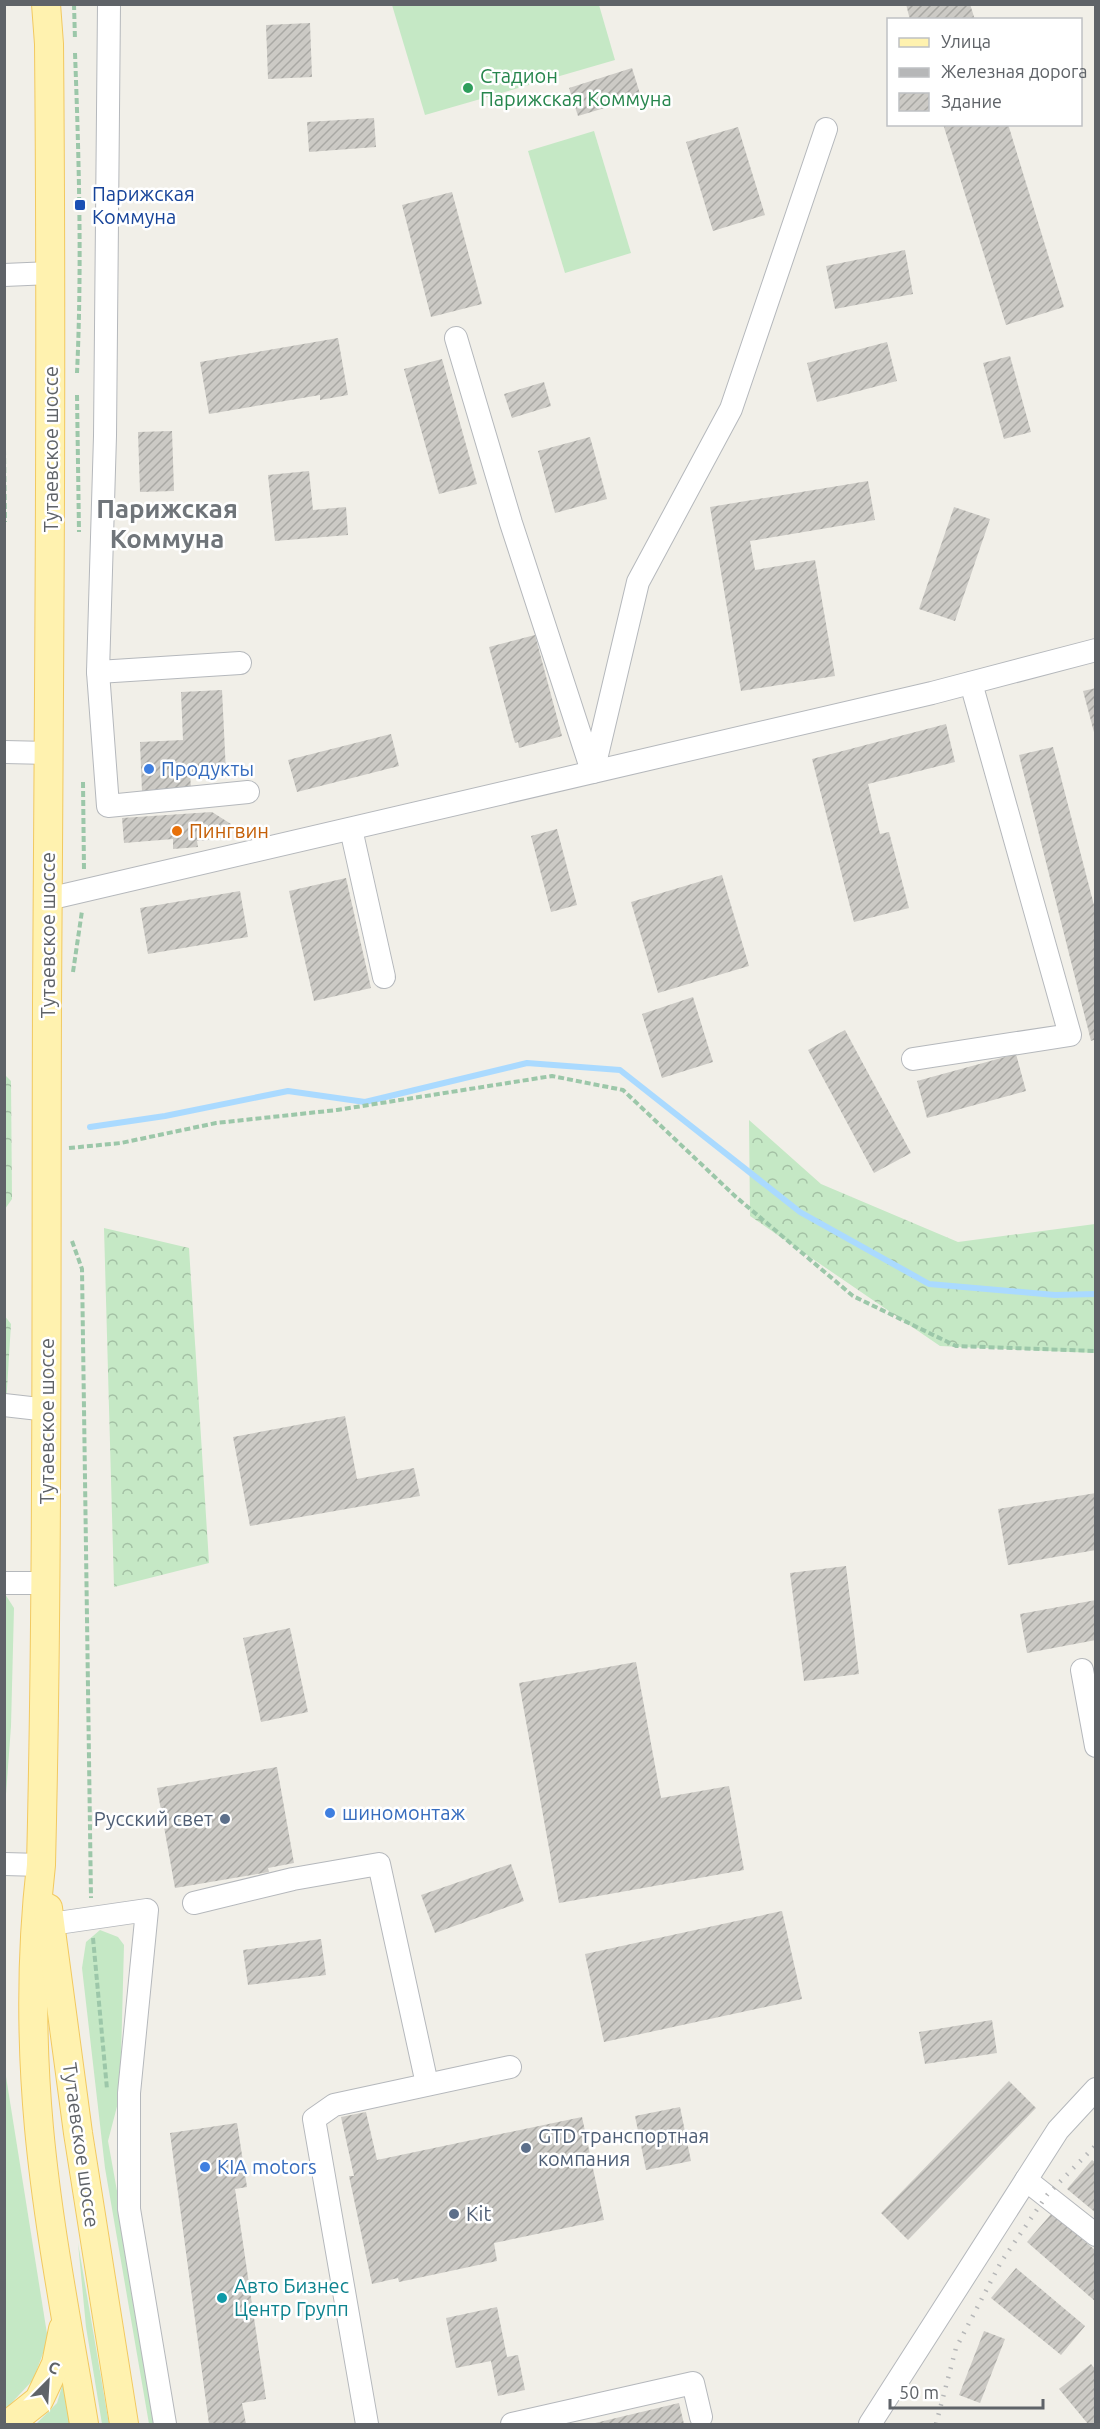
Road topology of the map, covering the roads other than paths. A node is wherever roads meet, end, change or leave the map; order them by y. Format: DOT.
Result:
graph roads {
  1 [pos="46,4"];
  2 [pos="109,4"];
  3 [pos="826,129"];
  4 [pos="51,273"];
  5 [pos="4,275"];
  6 [pos="456,338"];
  7 [pos="1095,650"];
  8 [pos="240,663"];
  9 [pos="98,672"];
  10 [pos="971,683"];
  11 [pos="4,752"];
  12 [pos="50,753"];
  13 [pos="593,772"];
  14 [pos="248,792"];
  15 [pos="351,829"];
  16 [pos="48,899"];
  17 [pos="384,977"];
  18 [pos="913,1059"];
  19 [pos="4,1405"];
  20 [pos="48,1410"];
  21 [pos="4,1583"];
  22 [pos="46,1583"];
  23 [pos="1082,1671"];
  24 [pos="1095,1746"];
  25 [pos="4,1864"];
  26 [pos="41,1865"];
  27 [pos="194,1903"];
  28 [pos="43,1925"];
  29 [pos="510,2067"];
  30 [pos="427,2084"];
  31 [pos="1095,2089"];
  32 [pos="1026,2180"];
  33 [pos="1095,2235"];
  34 [pos="66,2312"];
  35 [pos="700,2417"];
  36 [pos="9,2424"];
  37 [pos="84,2424"];
  38 [pos="124,2424"];
  39 [pos="165,2424"];
  40 [pos="367,2424"];
  41 [pos="512,2424"];
  42 [pos="870,2424"];
  1 -- 4 [label="main road, Тутаевское шоссе"];
  2 -- 9 [label="street"];
  3 -- 13 [label="street"];
  4 -- 5 [label="street"];
  4 -- 12 [label="main road, Тутаевское шоссе"];
  6 -- 13 [label="street"];
  7 -- 10 [label="street"];
  8 -- 9 [label="street"];
  9 -- 14 [label="street"];
  10 -- 13 [label="street"];
  10 -- 18 [label="street"];
  11 -- 12 [label="street"];
  12 -- 16 [label="main road, Тутаевское шоссе"];
  13 -- 15 [label="street"];
  15 -- 16 [label="street"];
  15 -- 17 [label="street"];
  16 -- 20 [label="main road, Тутаевское шоссе"];
  19 -- 20 [label="street"];
  20 -- 22 [label="main road, Тутаевское шоссе"];
  21 -- 22 [label="street"];
  22 -- 26 [label="main road, Тутаевское шоссе"];
  23 -- 24 [label="street"];
  25 -- 26 [label="street"];
  26 -- 28 [label="main road, Тутаевское шоссе"];
  27 -- 30 [label="street"];
  28 -- 34 [label="main road, Тутаевское шоссе"];
  28 -- 38 [label="main road, Тутаевское шоссе"];
  28 -- 39 [label="street"];
  29 -- 30 [label="street"];
  30 -- 40 [label="street"];
  31 -- 32 [label="street"];
  32 -- 33 [label="street"];
  32 -- 42 [label="street"];
  34 -- 36 [label="main road"];
  34 -- 37 [label="main road, Тутаевское шоссе"];
  35 -- 41 [label="street"];
}
